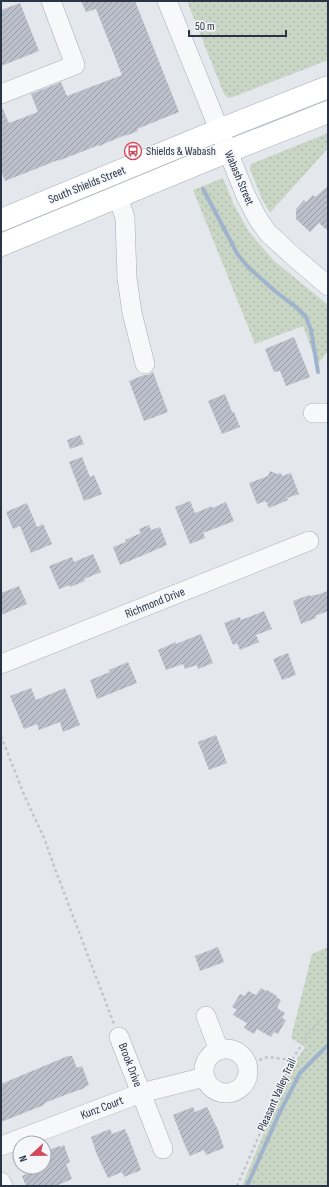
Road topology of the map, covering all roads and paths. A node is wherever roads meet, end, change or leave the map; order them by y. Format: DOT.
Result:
graph roads {
  1 [pos="51,1"];
  2 [pos="167,1"];
  3 [pos="328,87"];
  4 [pos="1,94"];
  5 [pos="328,112"];
  6 [pos="219,130"];
  7 [pos="228,152"];
  8 [pos="118,196"];
  9 [pos="1,220"];
  10 [pos="1,245"];
  11 [pos="325,278"];
  12 [pos="145,364"];
  13 [pos="309,541"];
  14 [pos="1,664"];
  15 [pos="1,736"];
  16 [pos="328,1012"];
  17 [pos="206,1016"];
  18 [pos="119,1037"];
  19 [pos="219,1050"];
  20 [pos="292,1060"];
  21 [pos="248,1064"];
  22 [pos="205,1077"];
  23 [pos="141,1093"];
  24 [pos="1,1146"];
  25 [pos="163,1149"];
  26 [pos="1,1182"];
  27 [pos="2,1186"];
  28 [pos="237,1186"];
  1 -- 4 [label="street"];
  2 -- 6 [label="street, Wabash Street"];
  3 -- 6 [label="main road, South Shields Street"];
  5 -- 7 [label="main road, South Shields Street"];
  6 -- 7 [label="street, Wabash Street"];
  6 -- 9 [label="main road, South Shields Street"];
  7 -- 8 [label="main road, South Shields Street"];
  7 -- 11 [label="street, Wabash Street"];
  8 -- 10 [label="main road, South Shields Street"];
  8 -- 12 [label="street"];
  13 -- 14 [label="street, Richmond Drive"];
  15 -- 18 [label="path"];
  16 -- 20 [label="path, Pleasant Valley Trail"];
  17 -- 19 [label="street"];
  18 -- 23 [label="street, Brook Drive"];
  19 -- 21 [label="street"];
  19 -- 22 [label="street"];
  20 -- 21 [label="path"];
  20 -- 28 [label="path, Pleasant Valley Trail"];
  21 -- 22 [label="street"];
  22 -- 23 [label="street, Kunz Court"];
  23 -- 24 [label="street, Kunz Court"];
  23 -- 25 [label="street, Brook Drive"];
  26 -- 27 [label="street"];
}
